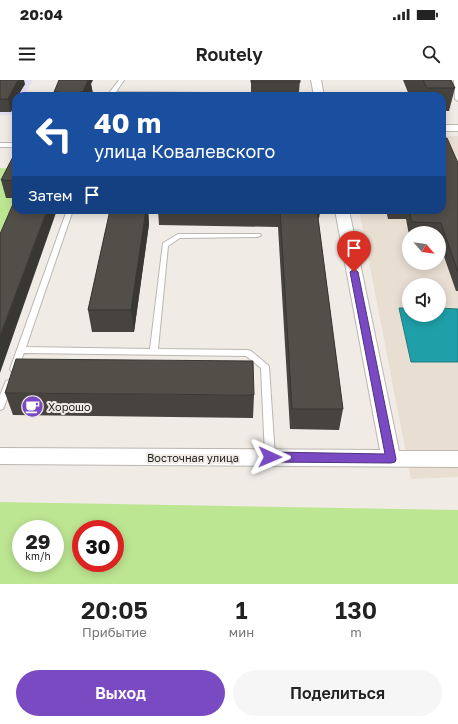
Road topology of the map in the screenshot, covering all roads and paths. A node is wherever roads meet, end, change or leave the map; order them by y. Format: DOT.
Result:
graph roads {
  1 [pos="122,80"];
  2 [pos="316,80"];
  3 [pos="456,80"];
  4 [pos="113,92"];
  5 [pos="318,92"];
  6 [pos="457,96"];
  7 [pos="446,128"];
  8 [pos="458,128"];
  9 [pos="0,145"];
  10 [pos="12,145"];
  11 [pos="69,214"];
  12 [pos="343,214"];
  13 [pos="258,235"];
  14 [pos="21,350"];
  15 [pos="154,352"];
  16 [pos="0,407"];
  17 [pos="0,456"];
  18 [pos="270,457"];
  19 [pos="391,459"];
  20 [pos="458,459"];
  1 -- 4 [label="lane"];
  2 -- 5 [label="street"];
  3 -- 6 [label="lane"];
  7 -- 8 [label="street"];
  9 -- 10 [label="lane"];
  11 -- 14 [label="lane"];
  12 -- 19 [label="street"];
  13 -- 15 [label="lane"];
  14 -- 15 [label="lane"];
  14 -- 16 [label="lane"];
  15 -- 18 [label="lane"];
  17 -- 18 [label="street, Восточная улица"];
  18 -- 19 [label="street, Восточная улица"];
  19 -- 20 [label="street, Восточная улица"];
}
